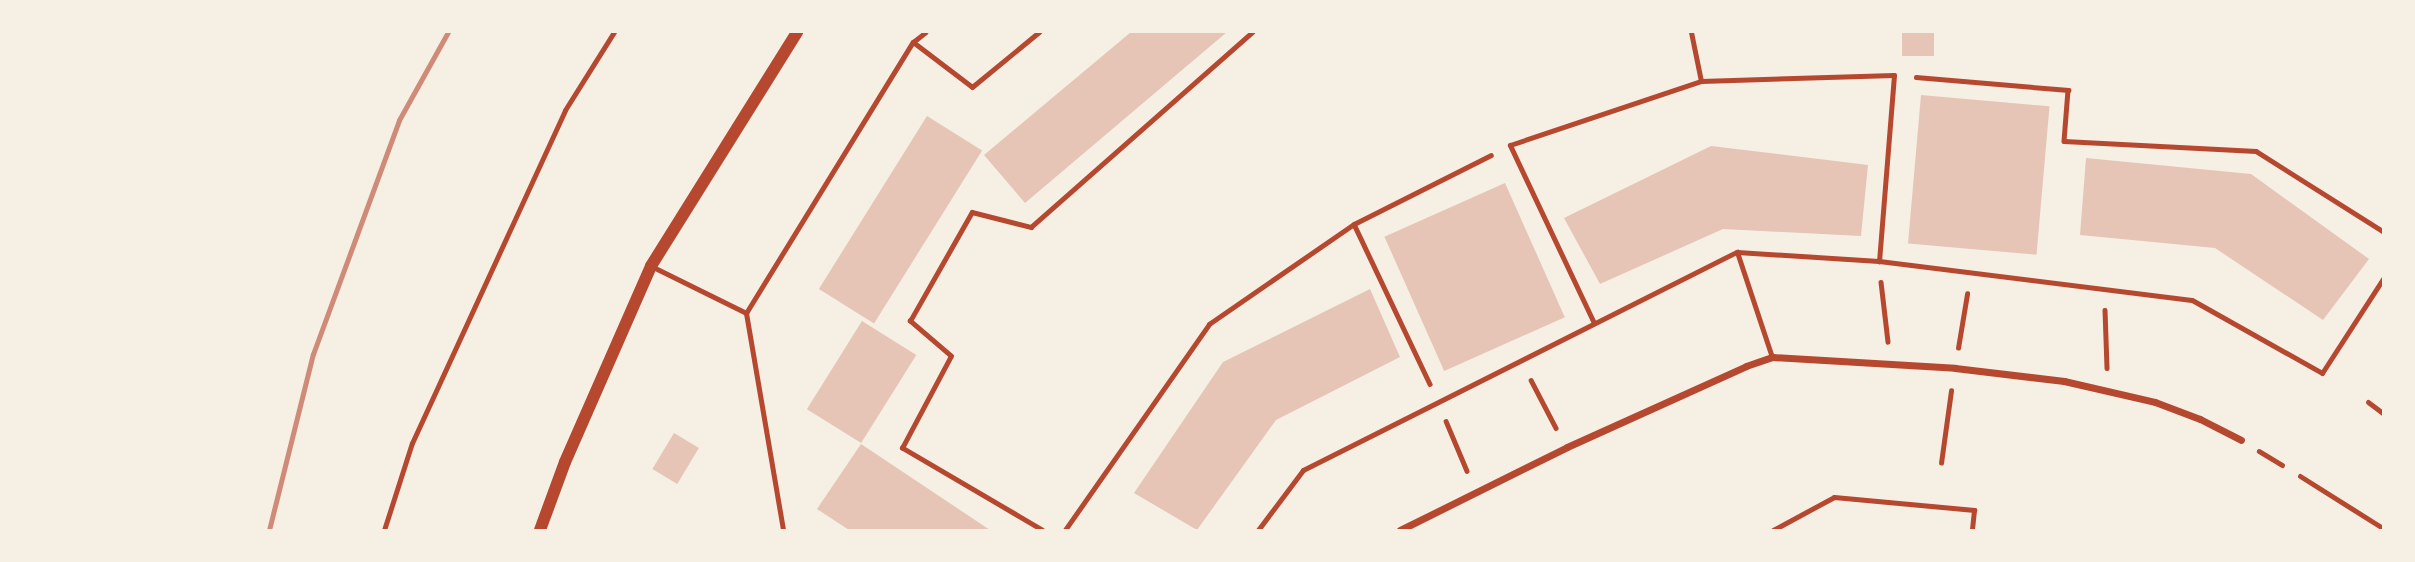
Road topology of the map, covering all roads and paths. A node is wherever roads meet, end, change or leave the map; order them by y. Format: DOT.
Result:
graph roads {
  1 [pos="614,32"];
  2 [pos="797,32"];
  3 [pos="926,32"];
  4 [pos="1040,32"];
  5 [pos="1252,32"];
  6 [pos="1691,32"];
  7 [pos="914,42"];
  8 [pos="1894,75"];
  9 [pos="1701,80"];
  10 [pos="1510,145"];
  11 [pos="1354,224"];
  12 [pos="2384,232"];
  13 [pos="1737,252"];
  14 [pos="1879,261"];
  15 [pos="651,266"];
  16 [pos="2384,277"];
  17 [pos="2105,288"];
  18 [pos="746,313"];
  19 [pos="1594,323"];
  20 [pos="1772,357"];
  21 [pos="1520,360"];
  22 [pos="1891,364"];
  23 [pos="2108,390"];
  24 [pos="1438,401"];
  25 [pos="2368,402"];
  26 [pos="2384,414"];
  27 [pos="2241,440"];
  28 [pos="1567,447"];
  29 [pos="2300,476"];
  30 [pos="1475,491"];
  31 [pos="2384,529"];
  32 [pos="384,530"];
  33 [pos="540,530"];
  34 [pos="783,530"];
  35 [pos="1042,530"];
  36 [pos="1065,530"];
  37 [pos="1258,530"];
  38 [pos="1401,530"];
  39 [pos="1773,530"];
  40 [pos="1972,530"];
  1 -- 32 [label="lane"];
  2 -- 15 [label="street"];
  3 -- 7 [label="lane"];
  4 -- 7 [label="lane"];
  5 -- 35 [label="path"];
  6 -- 9 [label="lane"];
  7 -- 18 [label="lane"];
  8 -- 9 [label="lane"];
  8 -- 12 [label="path"];
  8 -- 14 [label="lane"];
  9 -- 10 [label="lane"];
  10 -- 11 [label="path"];
  10 -- 19 [label="lane"];
  11 -- 24 [label="path"];
  11 -- 36 [label="path"];
  13 -- 14 [label="lane"];
  13 -- 19 [label="lane"];
  13 -- 20 [label="lane"];
  14 -- 17 [label="lane"];
  14 -- 22 [label="path"];
  15 -- 18 [label="lane"];
  15 -- 33 [label="street"];
  16 -- 17 [label="lane"];
  17 -- 23 [label="path"];
  18 -- 34 [label="lane"];
  19 -- 21 [label="lane"];
  20 -- 22 [label="street"];
  20 -- 28 [label="street"];
  21 -- 24 [label="lane"];
  21 -- 28 [label="path"];
  22 -- 23 [label="street"];
  23 -- 27 [label="street"];
  24 -- 30 [label="path"];
  24 -- 37 [label="lane"];
  25 -- 26 [label="lane"];
  27 -- 29 [label="path"];
  28 -- 30 [label="street"];
  29 -- 31 [label="lane"];
  30 -- 38 [label="street"];
  39 -- 40 [label="lane"];
}
